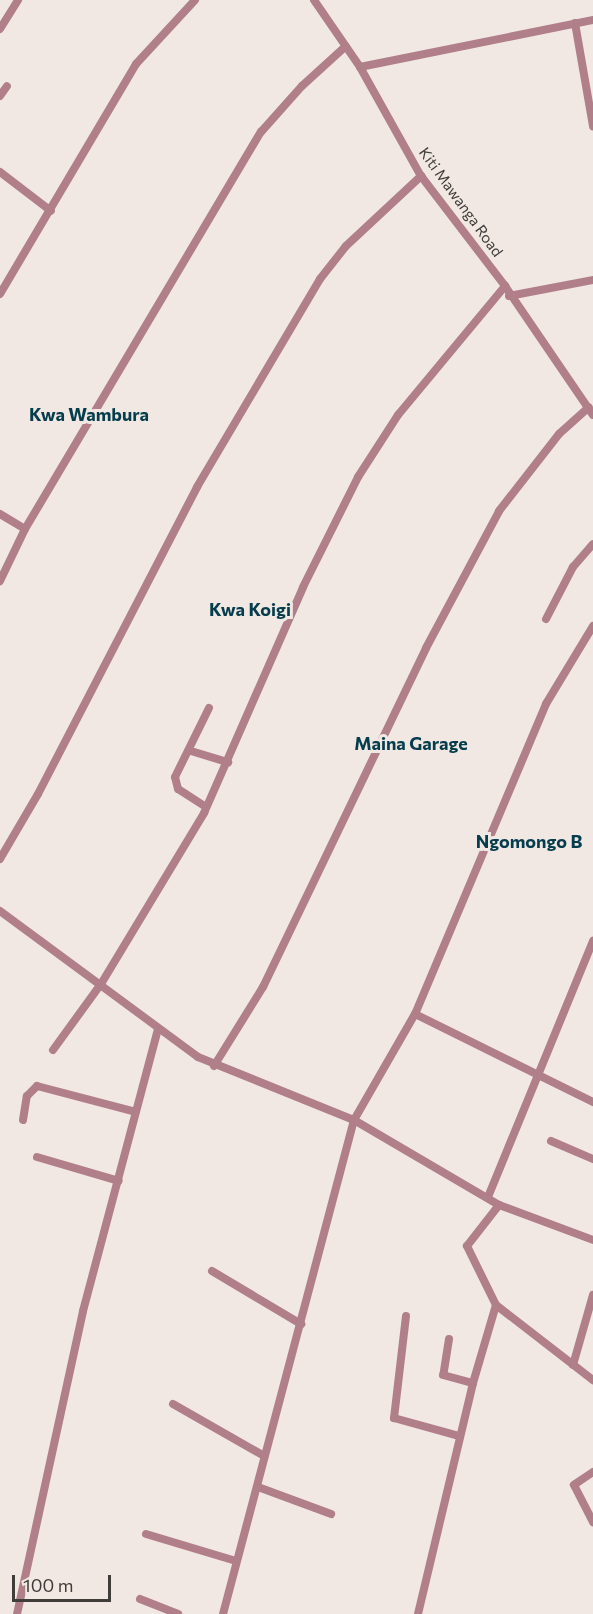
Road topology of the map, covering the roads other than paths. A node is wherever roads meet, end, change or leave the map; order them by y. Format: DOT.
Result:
graph roads {
  1 [pos="18,0"];
  2 [pos="195,0"];
  3 [pos="314,0"];
  4 [pos="593,20"];
  5 [pos="575,23"];
  6 [pos="0,28"];
  7 [pos="346,46"];
  8 [pos="360,67"];
  9 [pos="7,86"];
  10 [pos="0,96"];
  11 [pos="593,126"];
  12 [pos="0,172"];
  13 [pos="421,176"];
  14 [pos="51,211"];
  15 [pos="593,280"];
  16 [pos="505,286"];
  17 [pos="0,294"];
  18 [pos="509,296"];
  19 [pos="589,407"];
  20 [pos="593,415"];
  21 [pos="0,514"];
  22 [pos="24,529"];
  23 [pos="593,544"];
  24 [pos="0,581"];
  25 [pos="546,619"];
  26 [pos="593,626"];
  27 [pos="209,708"];
  28 [pos="191,751"];
  29 [pos="228,762"];
  30 [pos="206,807"];
  31 [pos="0,859"];
  32 [pos="0,910"];
  33 [pos="593,942"];
  34 [pos="101,984"];
  35 [pos="415,1014"];
  36 [pos="158,1029"];
  37 [pos="53,1050"];
  38 [pos="214,1066"];
  39 [pos="538,1077"];
  40 [pos="593,1102"];
  41 [pos="136,1112"];
  42 [pos="23,1120"];
  43 [pos="354,1120"];
  44 [pos="551,1141"];
  45 [pos="37,1157"];
  46 [pos="593,1159"];
  47 [pos="119,1181"];
  48 [pos="488,1197"];
  49 [pos="499,1204"];
  50 [pos="593,1240"];
  51 [pos="212,1271"];
  52 [pos="593,1295"];
  53 [pos="496,1305"];
  54 [pos="406,1316"];
  55 [pos="301,1324"];
  56 [pos="449,1339"];
  57 [pos="573,1365"];
  58 [pos="593,1380"];
  59 [pos="473,1383"];
  60 [pos="173,1404"];
  61 [pos="459,1436"];
  62 [pos="264,1456"];
  63 [pos="593,1472"];
  64 [pos="258,1487"];
  65 [pos="332,1514"];
  66 [pos="593,1521"];
  67 [pos="146,1534"];
  68 [pos="236,1561"];
  69 [pos="140,1599"];
  70 [pos="17,1614"];
  71 [pos="178,1614"];
  72 [pos="223,1614"];
  73 [pos="418,1614"];
  1 -- 6 [label="street"];
  2 -- 14 [label="street"];
  3 -- 7 [label="street, Kiti Mawanga Road"];
  4 -- 5 [label="street"];
  5 -- 8 [label="street"];
  5 -- 11 [label="street"];
  7 -- 8 [label="street, Kiti Mawanga Road"];
  7 -- 22 [label="street"];
  8 -- 13 [label="street, Kiti Mawanga Road"];
  9 -- 10 [label="street"];
  12 -- 14 [label="street"];
  13 -- 16 [label="street, Kiti Mawanga Road"];
  13 -- 31 [label="street"];
  14 -- 17 [label="street"];
  15 -- 18 [label="street"];
  16 -- 18 [label="street, Kiti Mawanga Road"];
  16 -- 29 [label="street"];
  18 -- 19 [label="street, Kiti Mawanga Road"];
  19 -- 20 [label="street, Kiti Mawanga Road"];
  19 -- 38 [label="street"];
  21 -- 22 [label="street"];
  22 -- 24 [label="street"];
  23 -- 25 [label="street"];
  26 -- 35 [label="street"];
  27 -- 28 [label="street"];
  28 -- 29 [label="street"];
  28 -- 30 [label="street"];
  29 -- 30 [label="street"];
  30 -- 34 [label="street"];
  32 -- 34 [label="street"];
  33 -- 39 [label="street"];
  34 -- 36 [label="street"];
  34 -- 37 [label="street"];
  35 -- 39 [label="street"];
  35 -- 43 [label="street"];
  36 -- 38 [label="street"];
  36 -- 41 [label="street"];
  38 -- 43 [label="street"];
  39 -- 40 [label="street"];
  39 -- 48 [label="street"];
  41 -- 42 [label="street"];
  41 -- 47 [label="street"];
  43 -- 48 [label="street"];
  43 -- 55 [label="street"];
  44 -- 46 [label="street"];
  45 -- 47 [label="street"];
  47 -- 70 [label="street"];
  48 -- 49 [label="street"];
  49 -- 50 [label="street"];
  49 -- 53 [label="street"];
  51 -- 55 [label="street"];
  52 -- 57 [label="street"];
  53 -- 57 [label="street"];
  53 -- 59 [label="street"];
  54 -- 61 [label="street"];
  55 -- 62 [label="street"];
  56 -- 59 [label="street"];
  57 -- 58 [label="street"];
  59 -- 61 [label="street"];
  60 -- 62 [label="street"];
  61 -- 73 [label="street"];
  62 -- 64 [label="street"];
  63 -- 66 [label="street"];
  64 -- 65 [label="street"];
  64 -- 68 [label="street"];
  67 -- 68 [label="street"];
  68 -- 72 [label="street"];
  69 -- 71 [label="street"];
}
